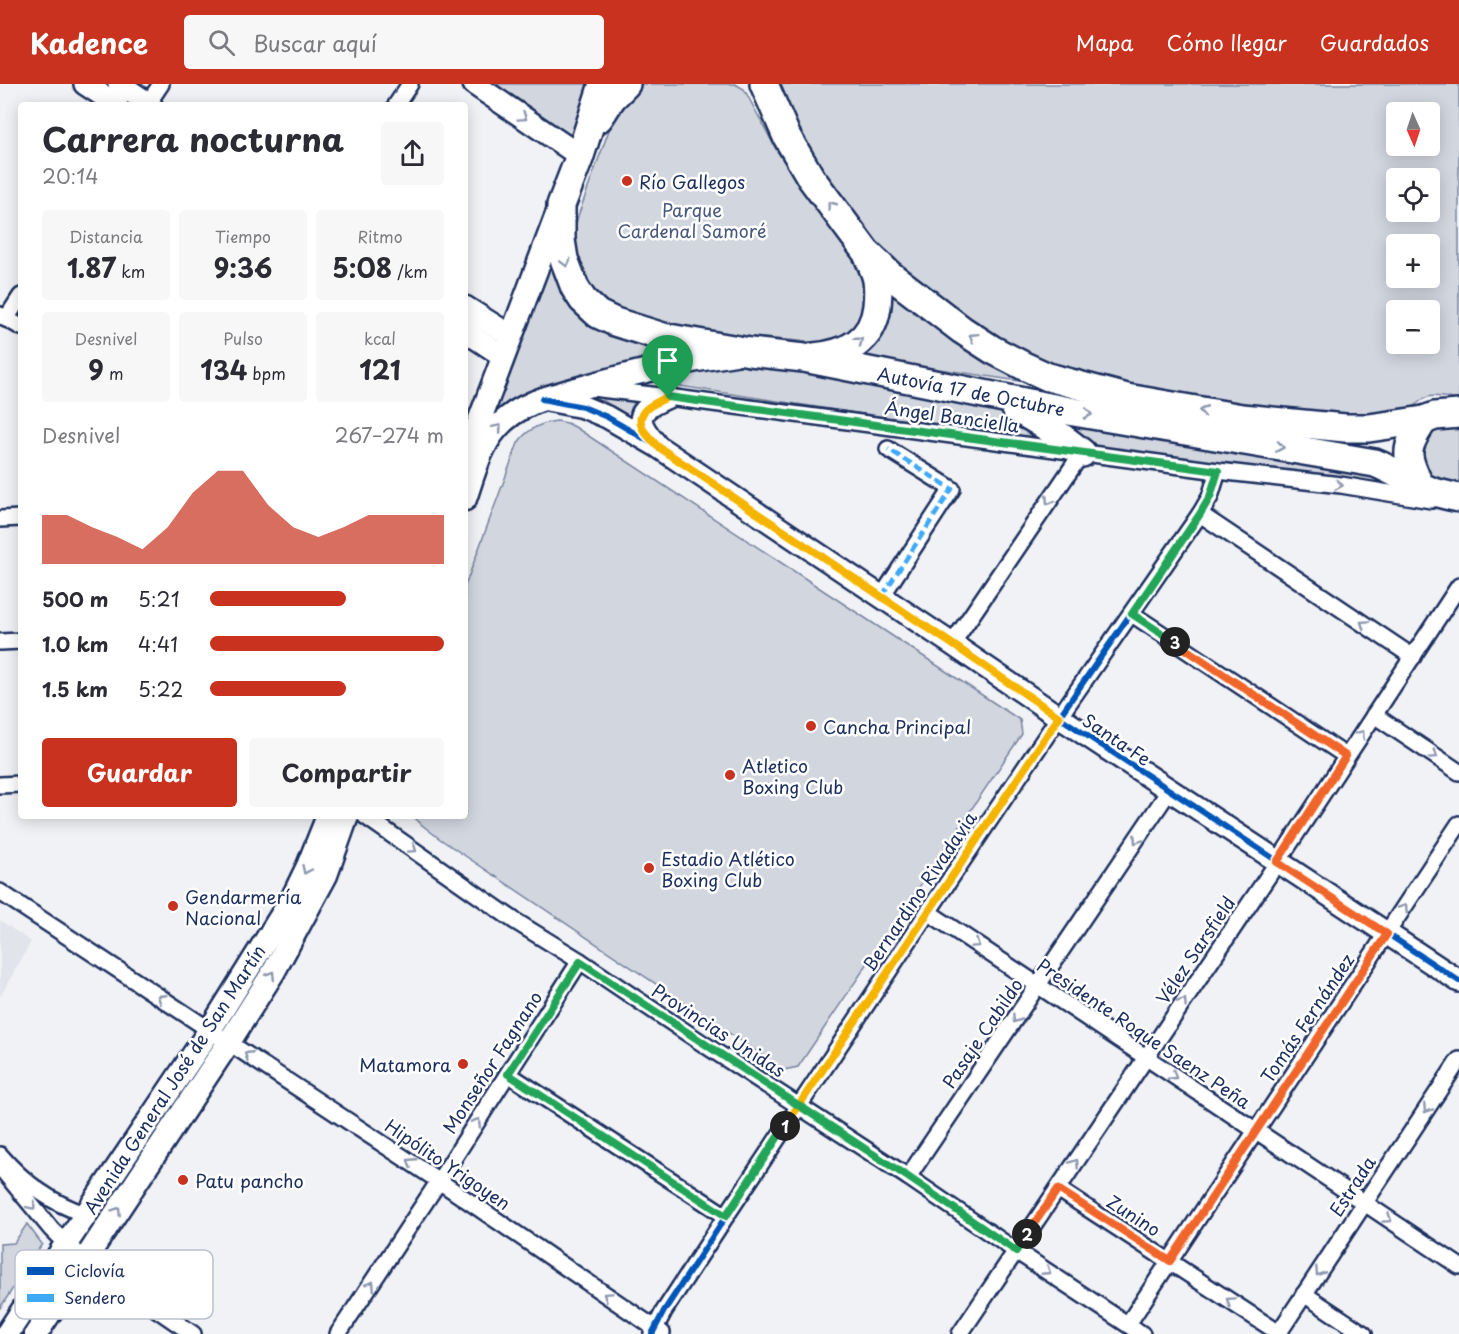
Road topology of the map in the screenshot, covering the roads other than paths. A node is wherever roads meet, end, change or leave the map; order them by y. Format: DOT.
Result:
graph roads {
  1 [pos="85,84"];
  2 [pos="119,84"];
  3 [pos="161,84"];
  4 [pos="410,84"];
  5 [pos="474,84"];
  6 [pos="603,84"];
  7 [pos="626,84"];
  8 [pos="762,88"];
  9 [pos="112,102"];
  10 [pos="145,102"];
  11 [pos="149,102"];
  12 [pos="398,102"];
  13 [pos="581,154"];
  14 [pos="561,205"];
  15 [pos="866,252"];
  16 [pos="18,300"];
  17 [pos="468,310"];
  18 [pos="3,317"];
  19 [pos="18,325"];
  20 [pos="468,332"];
  21 [pos="507,346"];
  22 [pos="750,352"];
  23 [pos="804,358"];
  24 [pos="583,387"];
  25 [pos="980,393"];
  26 [pos="668,397"];
  27 [pos="542,399"];
  28 [pos="1459,414"];
  29 [pos="1424,420"];
  30 [pos="657,446"];
  31 [pos="888,449"];
  32 [pos="468,452"];
  33 [pos="1082,453"];
  34 [pos="1218,471"];
  35 [pos="1420,486"];
  36 [pos="468,491"];
  37 [pos="1459,500"];
  38 [pos="1200,514"];
  39 [pos="18,518"];
  40 [pos="0,519"];
  41 [pos="1459,586"];
  42 [pos="882,596"];
  43 [pos="1132,614"];
  44 [pos="18,641"];
  45 [pos="0,642"];
  46 [pos="952,644"];
  47 [pos="1413,657"];
  48 [pos="1374,715"];
  49 [pos="1059,717"];
  50 [pos="1346,756"];
  51 [pos="1459,772"];
  52 [pos="18,783"];
  53 [pos="0,784"];
  54 [pos="1169,791"];
  55 [pos="327,819"];
  56 [pos="346,819"];
  57 [pos="369,819"];
  58 [pos="1459,824"];
  59 [pos="1277,862"];
  60 [pos="0,892"];
  61 [pos="928,912"];
  62 [pos="1387,934"];
  63 [pos="580,962"];
  64 [pos="1459,981"];
  65 [pos="1038,985"];
  66 [pos="210,1030"];
  67 [pos="229,1042"];
  68 [pos="1146,1058"];
  69 [pos="1459,1060"];
  70 [pos="508,1074"];
  71 [pos="799,1105"];
  72 [pos="1256,1130"];
  73 [pos="0,1155"];
  74 [pos="0,1167"];
  75 [pos="908,1177"];
  76 [pos="439,1181"];
  77 [pos="1058,1189"];
  78 [pos="1364,1203"];
  79 [pos="85,1214"];
  80 [pos="726,1216"];
  81 [pos="66,1244"];
  82 [pos="62,1250"];
  83 [pos="73,1250"];
  84 [pos="92,1250"];
  85 [pos="1016,1251"];
  86 [pos="1170,1261"];
  87 [pos="1459,1266"];
  88 [pos="1304,1294"];
  89 [pos="17,1319"];
  90 [pos="46,1319"];
  91 [pos="171,1319"];
  92 [pos="1128,1324"];
  93 [pos="657,1332"];
  94 [pos="7,1334"];
  95 [pos="36,1334"];
  96 [pos="193,1334"];
  97 [pos="338,1334"];
  98 [pos="960,1334"];
  99 [pos="1142,1334"];
  100 [pos="1278,1334"];
  101 [pos="1364,1334"];
  1 -- 9 [label="street"];
  2 -- 10 [label="street"];
  3 -- 11 [label="street"];
  4 -- 12 [label="street"];
  5 -- 13 [label="street, one-way"];
  6 -- 13 [label="highway"];
  7 -- 13 [label="highway"];
  15 -- 8 [label="highway, Autovía 17 de Octubre, one-way"];
  13 -- 14 [label="highway"];
  14 -- 21 [label="main road"];
  14 -- 22 [label="highway, Autovía 17 de Octubre, one-way"];
  23 -- 15 [label="highway, one-way"];
  29 -- 15 [label="highway, Autovía 17 de Octubre, one-way"];
  16 -- 18 [label="street"];
  17 -- 21 [label="street"];
  18 -- 19 [label="street"];
  20 -- 21 [label="street"];
  21 -- 32 [label="main road"];
  22 -- 23 [label="highway, Autovía 17 de Octubre"];
  22 -- 24 [label="main road"];
  23 -- 25 [label="highway, Autovía 17 de Octubre"];
  24 -- 26 [label="street, Ángel Banciella"];
  24 -- 27 [label="main road"];
  25 -- 33 [label="highway"];
  25 -- 35 [label="highway, Autovía 17 de Octubre, one-way"];
  26 -- 30 [label="street"];
  26 -- 33 [label="street, Ángel Banciella"];
  27 -- 30 [label="street, Santa Fe"];
  36 -- 27 [label="main road, one-way"];
  28 -- 29 [label="highway, Autovía 17 de Octubre"];
  29 -- 35 [label="highway"];
  30 -- 42 [label="street, Santa Fe"];
  31 -- 42 [label="street"];
  33 -- 34 [label="street, Ángel Banciella"];
  33 -- 46 [label="street, one-way"];
  34 -- 37 [label="street, Ángel Banciella, one-way"];
  34 -- 38 [label="street, Bernardino Rivadavia"];
  35 -- 37 [label="highway, Autovía 17 de Octubre"];
  38 -- 43 [label="street, Bernardino Rivadavia"];
  47 -- 38 [label="street, one-way"];
  39 -- 40 [label="street"];
  41 -- 47 [label="street, Vélez Sarsfield"];
  42 -- 46 [label="street, Santa Fe"];
  43 -- 49 [label="street, Bernardino Rivadavia"];
  43 -- 50 [label="street"];
  44 -- 45 [label="street"];
  46 -- 49 [label="street, Santa Fe"];
  47 -- 48 [label="street, Vélez Sarsfield"];
  50 -- 48 [label="street, Vélez Sarsfield, one-way"];
  48 -- 51 [label="street, one-way"];
  49 -- 54 [label="street, Santa Fe"];
  49 -- 61 [label="street, Bernardino Rivadavia"];
  50 -- 59 [label="street, Vélez Sarsfield"];
  52 -- 53 [label="street"];
  54 -- 59 [label="street, Santa Fe"];
  54 -- 65 [label="street, Pasaje Cabildo, one-way"];
  55 -- 66 [label="main road, Avenida General José de San Martín, one-way"];
  67 -- 56 [label="main road, Avenida General José de San Martín, one-way"];
  57 -- 63 [label="street, Provincias Unidas, one-way"];
  62 -- 58 [label="street, Tomás Fernández, one-way"];
  59 -- 62 [label="street, Santa Fe"];
  68 -- 59 [label="street, Vélez Sarsfield, one-way"];
  66 -- 60 [label="street, Hipólito Yrigoyen, one-way"];
  61 -- 65 [label="street, Presidente Roque Saenz Peña, one-way"];
  61 -- 71 [label="street, Bernardino Rivadavia"];
  62 -- 64 [label="street, Santa Fe"];
  62 -- 72 [label="street, Tomás Fernández"];
  63 -- 70 [label="street, Monseñor Fagnano"];
  63 -- 71 [label="street, Provincias Unidas"];
  65 -- 68 [label="street, Presidente Roque Saenz Peña"];
  65 -- 75 [label="street, Pasaje Cabildo, one-way"];
  66 -- 67 [label="street, Hipólito Yrigoyen"];
  66 -- 79 [label="main road, Avenida General José de San Martín"];
  76 -- 67 [label="street, Hipólito Yrigoyen, one-way"];
  84 -- 67 [label="main road, Avenida General José de San Martín, one-way"];
  68 -- 72 [label="street, Presidente Roque Saenz Peña, one-way"];
  77 -- 68 [label="street, Vélez Sarsfield, one-way"];
  69 -- 78 [label="street, Estrada, one-way"];
  76 -- 70 [label="street, Monseñor Fagnano, one-way"];
  70 -- 80 [label="street"];
  71 -- 75 [label="street, Provincias Unidas"];
  71 -- 80 [label="street, Bernardino Rivadavia"];
  72 -- 78 [label="street, Presidente Roque Saenz Peña"];
  72 -- 86 [label="street, Tomás Fernández"];
  73 -- 79 [label="street"];
  74 -- 81 [label="street, one-way"];
  75 -- 85 [label="street, Provincias Unidas"];
  93 -- 76 [label="street, Hipólito Yrigoyen, one-way"];
  97 -- 76 [label="street, Monseñor Fagnano, one-way"];
  77 -- 85 [label="street, Vélez Sarsfield"];
  77 -- 86 [label="street, Zunino"];
  78 -- 87 [label="street, Presidente Roque Saenz Peña, one-way"];
  78 -- 88 [label="street, Estrada, one-way"];
  79 -- 81 [label="main road, Avenida General José de San Martín"];
  80 -- 93 [label="street, Bernardino Rivadavia"];
  81 -- 82 [label="main road, Avenida General José de San Martín"];
  81 -- 83 [label="street"];
  85 -- 92 [label="street, Provincias Unidas, one-way"];
  85 -- 98 [label="street, Vélez Sarsfield"];
  86 -- 92 [label="street, Tomás Fernández"];
  100 -- 86 [label="street, Zunino, one-way"];
  88 -- 100 [label="street, Estrada"];
  88 -- 101 [label="street"];
  89 -- 94 [label="main road, Avenida General José de San Martín"];
  90 -- 95 [label="main road, Avenida General José de San Martín"];
  91 -- 96 [label="street"];
  92 -- 99 [label="street, Provincias Unidas"];
}
